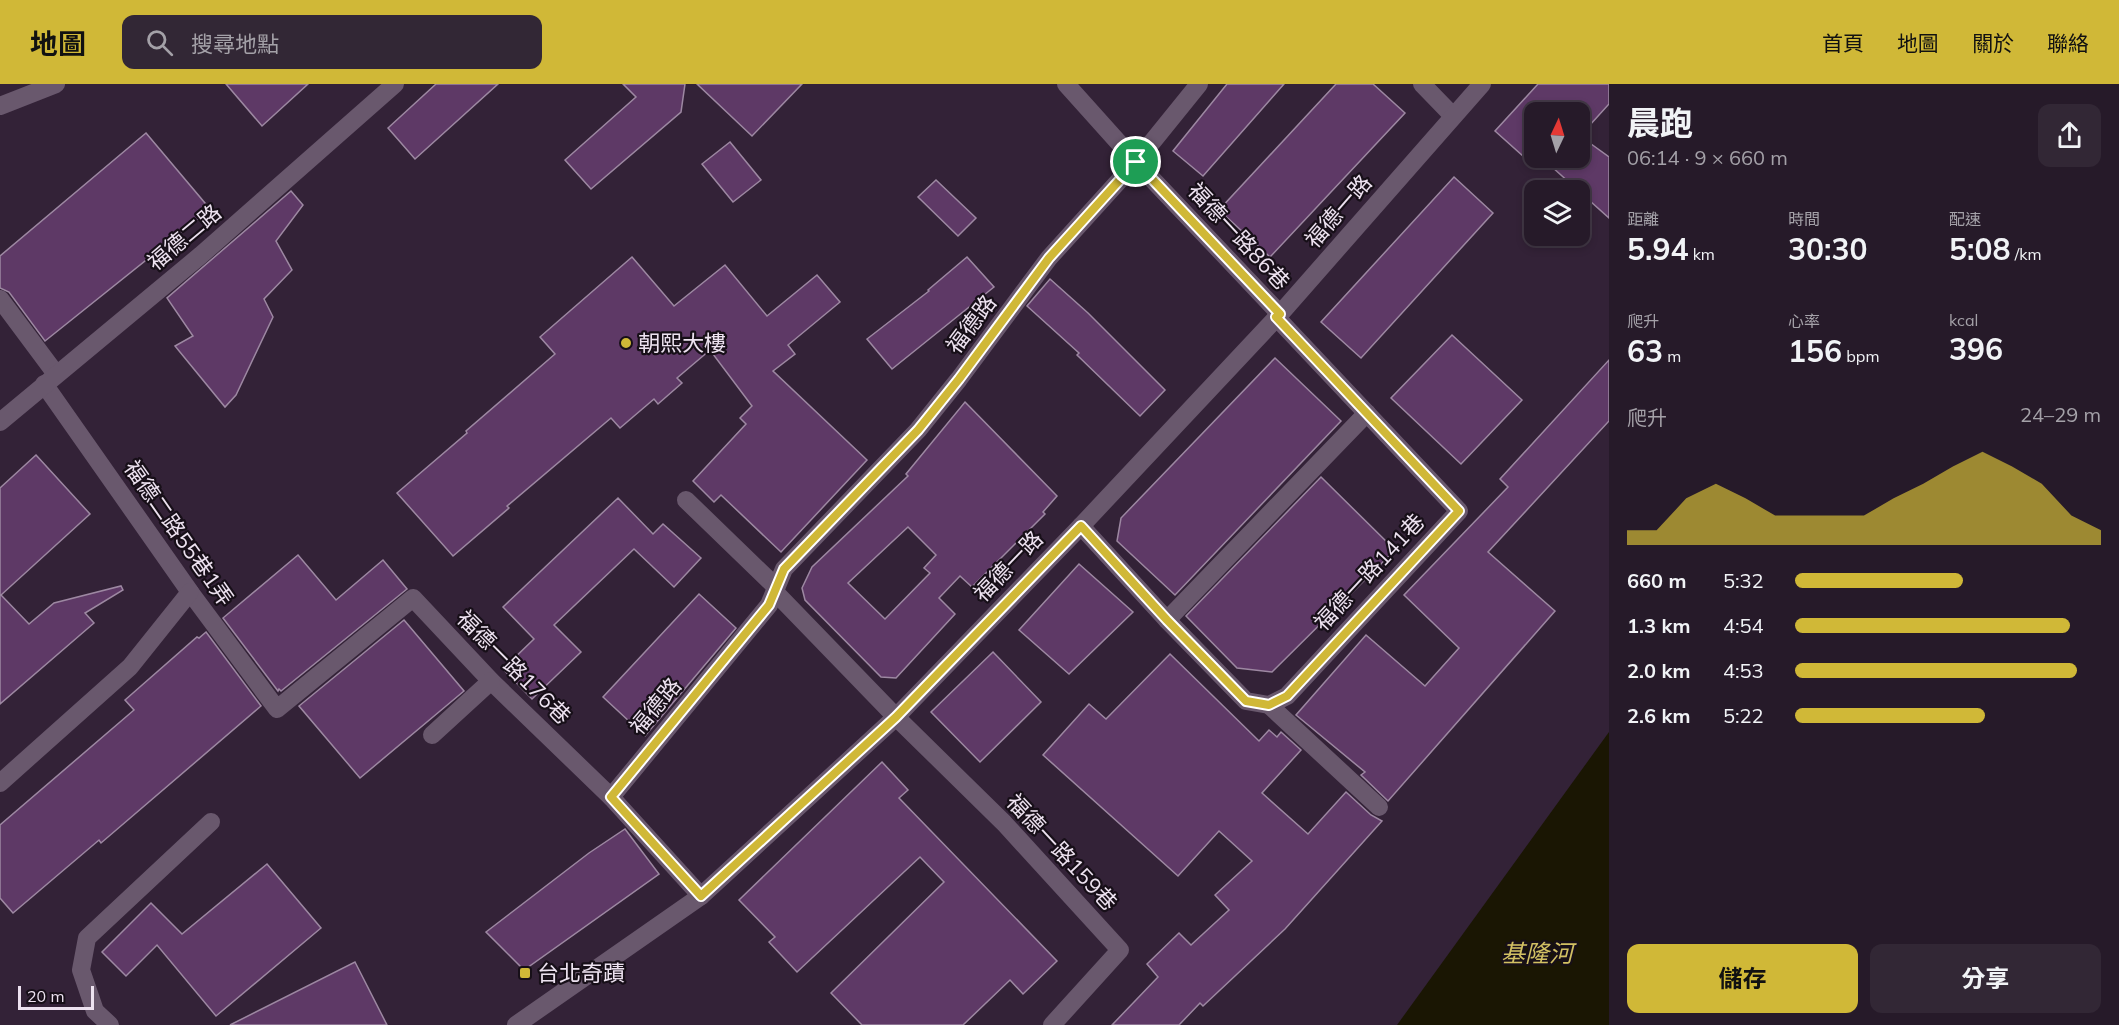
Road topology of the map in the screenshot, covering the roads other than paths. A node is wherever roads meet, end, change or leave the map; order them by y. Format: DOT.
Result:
graph roads {
  1 [pos="56,84"];
  2 [pos="394,84"];
  3 [pos="1066,84"];
  4 [pos="1199,84"];
  5 [pos="1422,84"];
  6 [pos="1482,84"];
  7 [pos="0,106"];
  8 [pos="1452,116"];
  9 [pos="1136,162"];
  10 [pos="0,299"];
  11 [pos="1278,316"];
  12 [pos="50,379"];
  13 [pos="1367,413"];
  14 [pos="0,422"];
  15 [pos="686,500"];
  16 [pos="1081,526"];
  17 [pos="776,590"];
  18 [pos="190,592"];
  19 [pos="1167,620"];
  20 [pos="491,681"];
  21 [pos="1269,705"];
  22 [pos="277,709"];
  23 [pos="896,717"];
  24 [pos="432,735"];
  25 [pos="0,783"];
  26 [pos="611,797"];
  27 [pos="1379,807"];
  28 [pos="211,822"];
  29 [pos="701,896"];
  30 [pos="110,1025"];
  31 [pos="516,1025"];
  32 [pos="1052,1025"];
  1 -- 7 [label="street"];
  2 -- 12 [label="street, 福德二路"];
  3 -- 9 [label="street, 福德一路86巷"];
  4 -- 9 [label="street, 福德路"];
  5 -- 8 [label="street"];
  6 -- 8 [label="street, 福德一路"];
  8 -- 11 [label="street, 福德一路"];
  9 -- 11 [label="street, 福德一路86巷"];
  9 -- 17 [label="street, 福德路"];
  10 -- 12 [label="street, 福德二路55巷1弄"];
  11 -- 13 [label="street, 福德一路141巷"];
  11 -- 16 [label="street, 福德一路"];
  12 -- 14 [label="street, 福德二路"];
  12 -- 18 [label="street, 福德二路55巷1弄"];
  13 -- 19 [label="street"];
  13 -- 21 [label="street, 福德一路141巷"];
  15 -- 17 [label="street"];
  16 -- 19 [label="street"];
  16 -- 23 [label="street, 福德一路"];
  17 -- 23 [label="street"];
  17 -- 26 [label="street, 福德路"];
  18 -- 22 [label="street, 福德二路55巷1弄"];
  18 -- 25 [label="street"];
  19 -- 21 [label="street"];
  20 -- 22 [label="street, 福德一路176巷"];
  20 -- 24 [label="street"];
  20 -- 26 [label="street, 福德一路176巷"];
  21 -- 27 [label="street"];
  23 -- 29 [label="street, 福德一路"];
  23 -- 32 [label="street, 福德一路159巷"];
  26 -- 29 [label="street, 福德一路176巷"];
  28 -- 30 [label="street"];
  29 -- 31 [label="street, 福德一路"];
}
